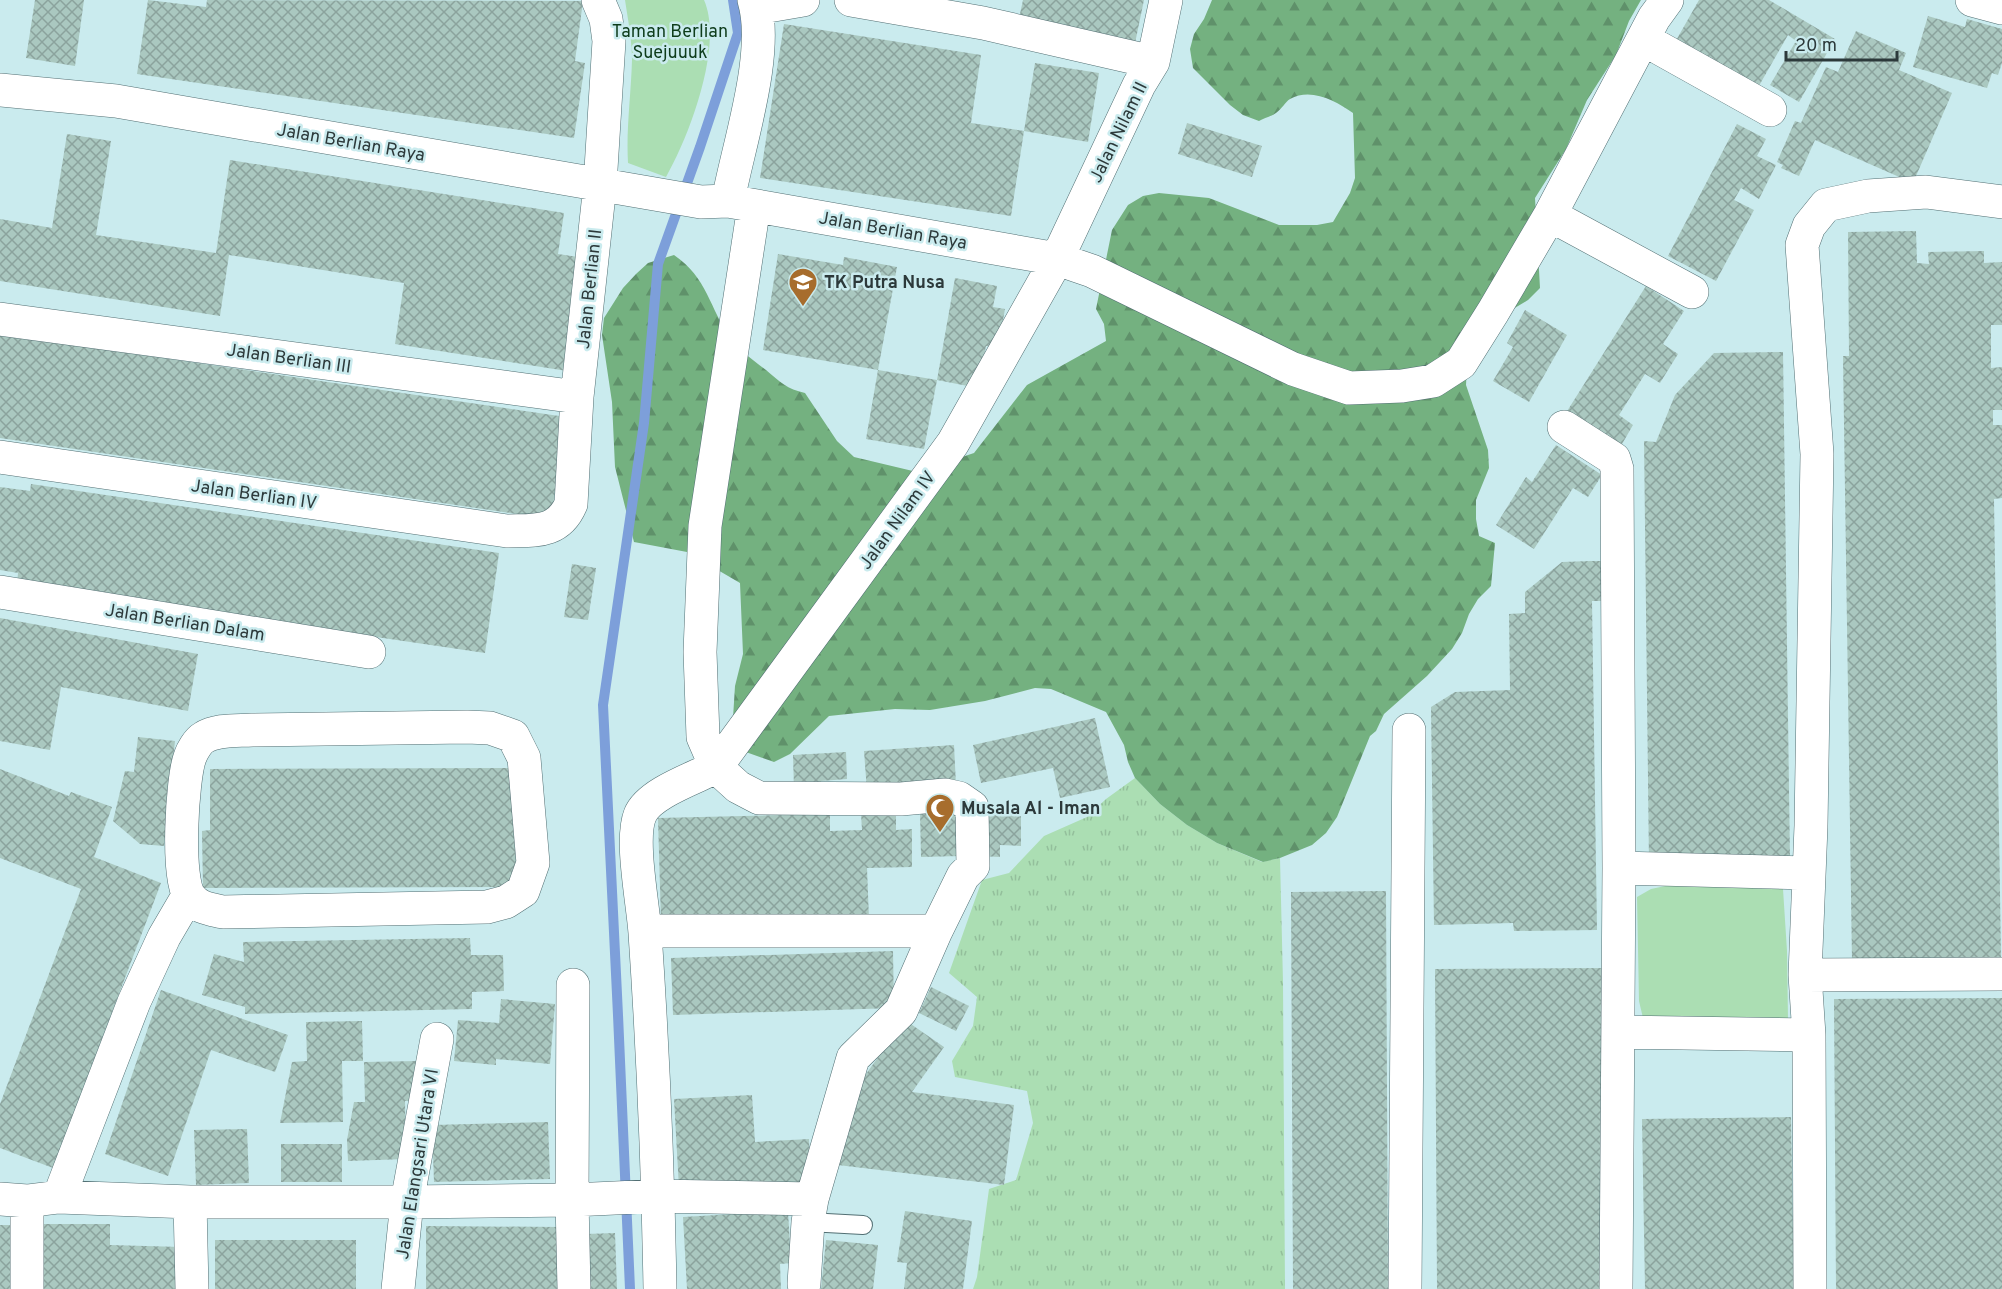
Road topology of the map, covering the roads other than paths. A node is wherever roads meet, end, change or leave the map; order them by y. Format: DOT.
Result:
graph roads {
  1 [pos="598,0"];
  2 [pos="803,0"];
  3 [pos="851,0"];
  4 [pos="1166,0"];
  5 [pos="1667,0"];
  6 [pos="1972,0"];
  7 [pos="755,4"];
  8 [pos="2002,8"];
  9 [pos="986,11"];
  10 [pos="1643,39"];
  11 [pos="1153,62"];
  12 [pos="0,90"];
  13 [pos="1770,110"];
  14 [pos="600,185"];
  15 [pos="2002,202"];
  16 [pos="728,203"];
  17 [pos="1550,215"];
  18 [pos="1057,259"];
  19 [pos="1692,292"];
  20 [pos="0,319"];
  21 [pos="577,398"];
  22 [pos="1564,427"];
  23 [pos="0,458"];
  24 [pos="507,531"];
  25 [pos="0,592"];
  26 [pos="369,652"];
  27 [pos="1409,730"];
  28 [pos="716,767"];
  29 [pos="1619,868"];
  30 [pos="1809,873"];
  31 [pos="188,896"];
  32 [pos="645,931"];
  33 [pos="936,931"];
  34 [pos="2002,974"];
  35 [pos="1805,975"];
  36 [pos="573,985"];
  37 [pos="1618,1032"];
  38 [pos="1809,1035"];
  39 [pos="437,1039"];
  40 [pos="59,1197"];
  41 [pos="616,1198"];
  42 [pos="14,1200"];
  43 [pos="190,1202"];
  44 [pos="407,1202"];
  45 [pos="810,1210"];
  46 [pos="863,1225"];
  47 [pos="804,1284"];
  48 [pos="27,1289"];
  49 [pos="192,1289"];
  50 [pos="398,1289"];
  51 [pos="573,1289"];
  52 [pos="660,1289"];
  53 [pos="1405,1289"];
  54 [pos="1616,1289"];
  55 [pos="1810,1289"];
  1 -- 14 [label="street, Jalan Berlian II"];
  2 -- 7 [label="street"];
  3 -- 9 [label="street"];
  4 -- 11 [label="street, Jalan Nilam II"];
  5 -- 10 [label="street, Jalan Berlian Raya"];
  6 -- 8 [label="street"];
  7 -- 16 [label="street"];
  9 -- 11 [label="street"];
  10 -- 13 [label="street"];
  10 -- 17 [label="street, Jalan Berlian Raya"];
  11 -- 18 [label="street, Jalan Nilam II"];
  12 -- 14 [label="street, Jalan Berlian Raya"];
  14 -- 16 [label="street, Jalan Berlian Raya"];
  14 -- 21 [label="street, Jalan Berlian II"];
  15 -- 30 [label="street"];
  16 -- 18 [label="street, Jalan Berlian Raya"];
  16 -- 28 [label="street"];
  17 -- 18 [label="street, Jalan Berlian Raya"];
  17 -- 19 [label="street"];
  18 -- 28 [label="street, Jalan Nilam IV"];
  20 -- 21 [label="street, Jalan Berlian III"];
  21 -- 24 [label="street, Jalan Berlian II"];
  22 -- 29 [label="street"];
  23 -- 24 [label="street, Jalan Berlian IV"];
  25 -- 26 [label="street, Jalan Berlian Dalam"];
  27 -- 53 [label="street"];
  28 -- 32 [label="street"];
  28 -- 33 [label="street"];
  29 -- 30 [label="street"];
  29 -- 37 [label="street"];
  30 -- 35 [label="street"];
  31 -- 31 [label="street"];
  31 -- 40 [label="street"];
  32 -- 33 [label="street"];
  32 -- 41 [label="street"];
  33 -- 45 [label="street"];
  34 -- 35 [label="street"];
  35 -- 38 [label="street"];
  36 -- 41 [label="street"];
  37 -- 38 [label="street"];
  37 -- 54 [label="street"];
  38 -- 55 [label="street"];
  39 -- 44 [label="street, Jalan Elangsari Utara VI"];
  40 -- 42 [label="street"];
  40 -- 43 [label="street"];
  41 -- 44 [label="street"];
  41 -- 45 [label="street"];
  41 -- 51 [label="street"];
  41 -- 52 [label="street"];
  42 -- 48 [label="street"];
  43 -- 44 [label="street"];
  43 -- 49 [label="street"];
  44 -- 50 [label="street, Jalan Elangsari Utara VI"];
  45 -- 46 [label="lane"];
  45 -- 47 [label="street"];
}
